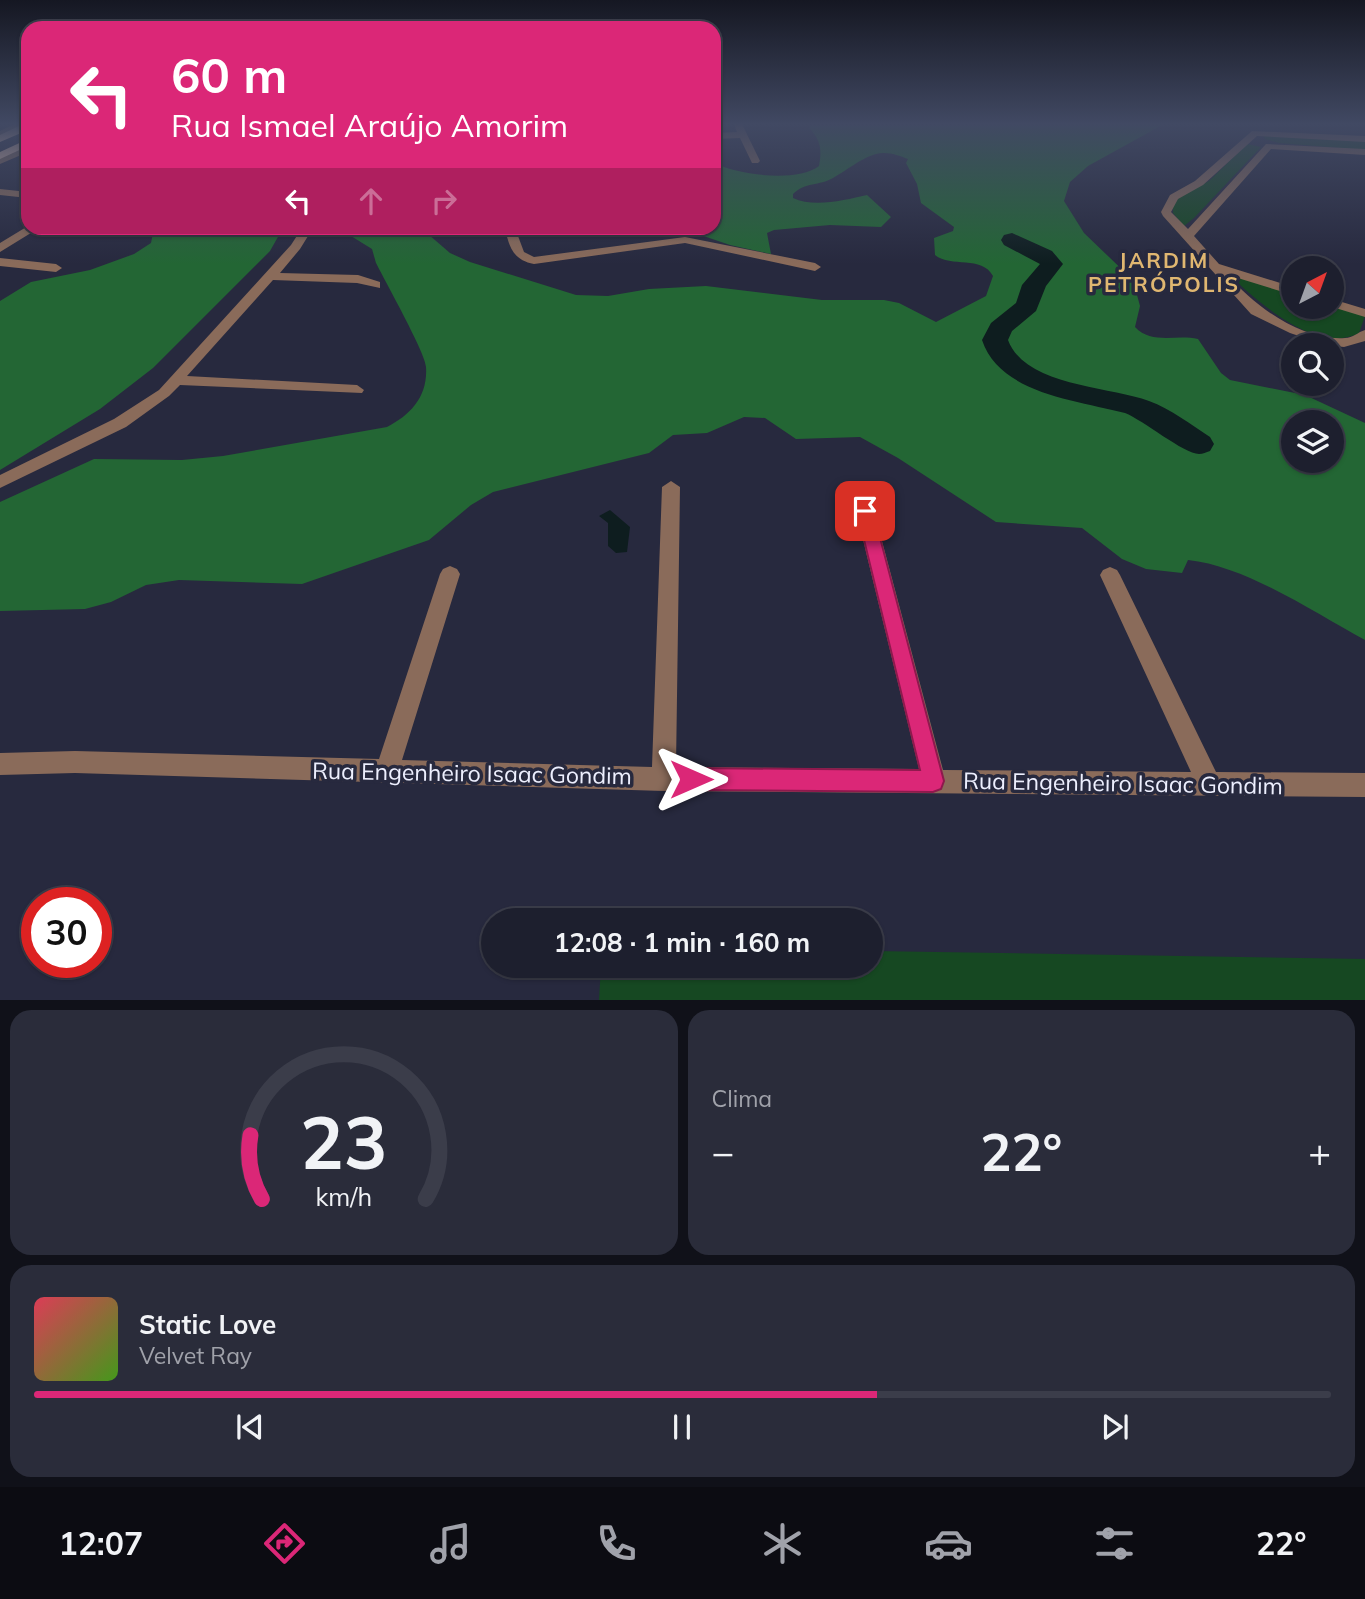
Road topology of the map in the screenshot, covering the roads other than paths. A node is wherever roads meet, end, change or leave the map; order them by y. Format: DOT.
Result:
graph roads {
  1 [pos="1213,171"];
  2 [pos="1248,171"];
  3 [pos="0,192"];
  4 [pos="21,194"];
  5 [pos="21,235"];
  6 [pos="303,235"];
  7 [pos="512,235"];
  8 [pos="1188,236"];
  9 [pos="0,248"];
  10 [pos="0,262"];
  11 [pos="815,267"];
  12 [pos="1215,267"];
  13 [pos="56,268"];
  14 [pos="271,276"];
  15 [pos="376,285"];
  16 [pos="1281,287"];
  17 [pos="1344,307"];
  18 [pos="1365,313"];
  19 [pos="1365,334"];
  20 [pos="178,380"];
  21 [pos="357,390"];
  22 [pos="0,482"];
  23 [pos="671,487"];
  24 [pos="865,511"];
  25 [pos="450,574"];
  26 [pos="1110,575"];
  27 [pos="0,764"];
  28 [pos="387,771"];
  29 [pos="664,779"];
  30 [pos="933,781"];
  31 [pos="1209,784"];
  32 [pos="1365,785"];
  1 -- 8 [label="street"];
  2 -- 8 [label="street"];
  3 -- 4 [label="street"];
  5 -- 9 [label="street"];
  6 -- 14 [label="street"];
  7 -- 11 [label="street"];
  8 -- 12 [label="street"];
  10 -- 13 [label="street"];
  12 -- 16 [label="street"];
  12 -- 19 [label="street"];
  14 -- 15 [label="street"];
  14 -- 20 [label="street"];
  17 -- 18 [label="street"];
  20 -- 21 [label="street"];
  20 -- 22 [label="street"];
  23 -- 29 [label="street"];
  24 -- 30 [label="street"];
  25 -- 28 [label="street"];
  26 -- 31 [label="street"];
  27 -- 28 [label="street, Rua Engenheiro Isaac Gondim"];
  28 -- 29 [label="street, Rua Engenheiro Isaac Gondim"];
  29 -- 30 [label="street, Rua Engenheiro Isaac Gondim"];
  30 -- 31 [label="street, Rua Engenheiro Isaac Gondim"];
  31 -- 32 [label="street, Rua Engenheiro Isaac Gondim"];
}
